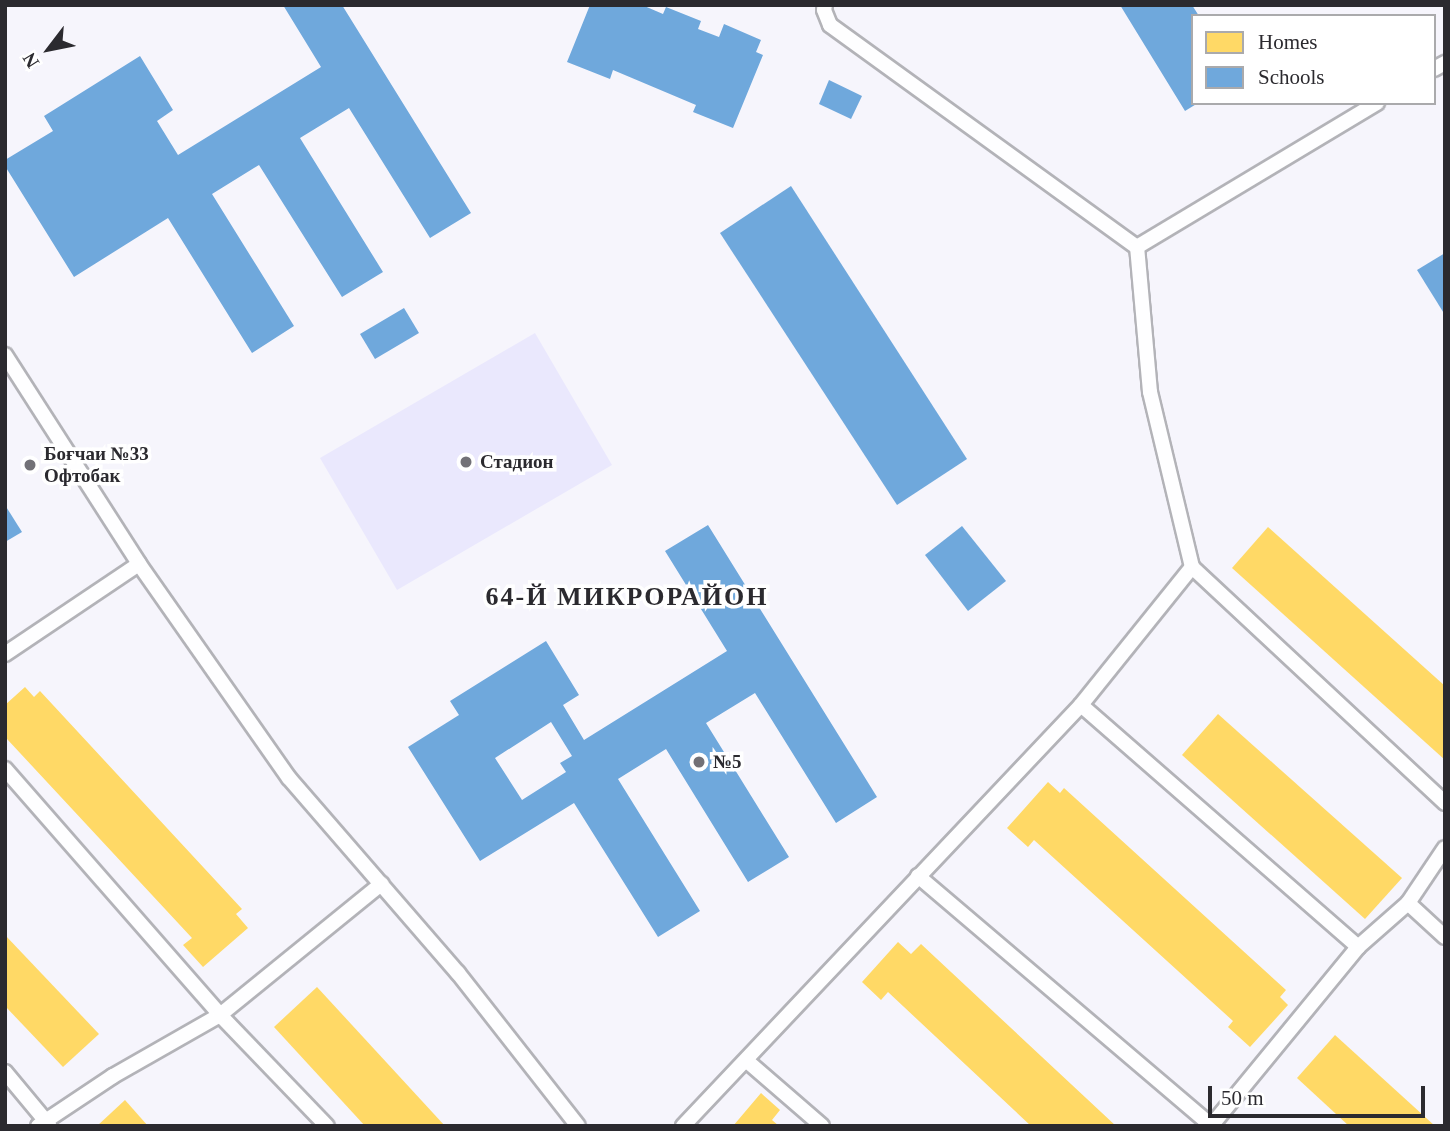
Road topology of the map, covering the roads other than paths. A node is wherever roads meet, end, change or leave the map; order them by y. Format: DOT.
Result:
graph roads {
  1 [pos="825,5"];
  2 [pos="1374,105"];
  3 [pos="1137,247"];
  4 [pos="5,355"];
  5 [pos="139,564"];
  6 [pos="1192,567"];
  7 [pos="5,654"];
  8 [pos="1081,705"];
  9 [pos="5,769"];
  10 [pos="1445,803"];
  11 [pos="1445,848"];
  12 [pos="918,876"];
  13 [pos="381,884"];
  14 [pos="1408,903"];
  15 [pos="1445,937"];
  16 [pos="1358,947"];
  17 [pos="220,1015"];
  18 [pos="747,1061"];
  19 [pos="5,1072"];
  20 [pos="45,1123"];
  21 [pos="327,1126"];
  22 [pos="578,1126"];
  23 [pos="683,1126"];
  24 [pos="822,1126"];
  25 [pos="1212,1126"];
  1 -- 3 [label="lane"];
  2 -- 3 [label="lane"];
  3 -- 6 [label="lane"];
  4 -- 5 [label="lane"];
  5 -- 7 [label="lane"];
  5 -- 13 [label="lane"];
  6 -- 8 [label="lane"];
  6 -- 10 [label="lane"];
  8 -- 12 [label="lane"];
  8 -- 16 [label="lane"];
  9 -- 17 [label="lane"];
  11 -- 14 [label="lane"];
  12 -- 18 [label="lane"];
  12 -- 25 [label="lane"];
  13 -- 17 [label="lane"];
  13 -- 22 [label="lane"];
  14 -- 15 [label="lane"];
  14 -- 16 [label="lane"];
  16 -- 25 [label="lane"];
  17 -- 20 [label="lane"];
  17 -- 21 [label="lane"];
  18 -- 23 [label="lane"];
  18 -- 24 [label="lane"];
  19 -- 20 [label="lane"];
}
